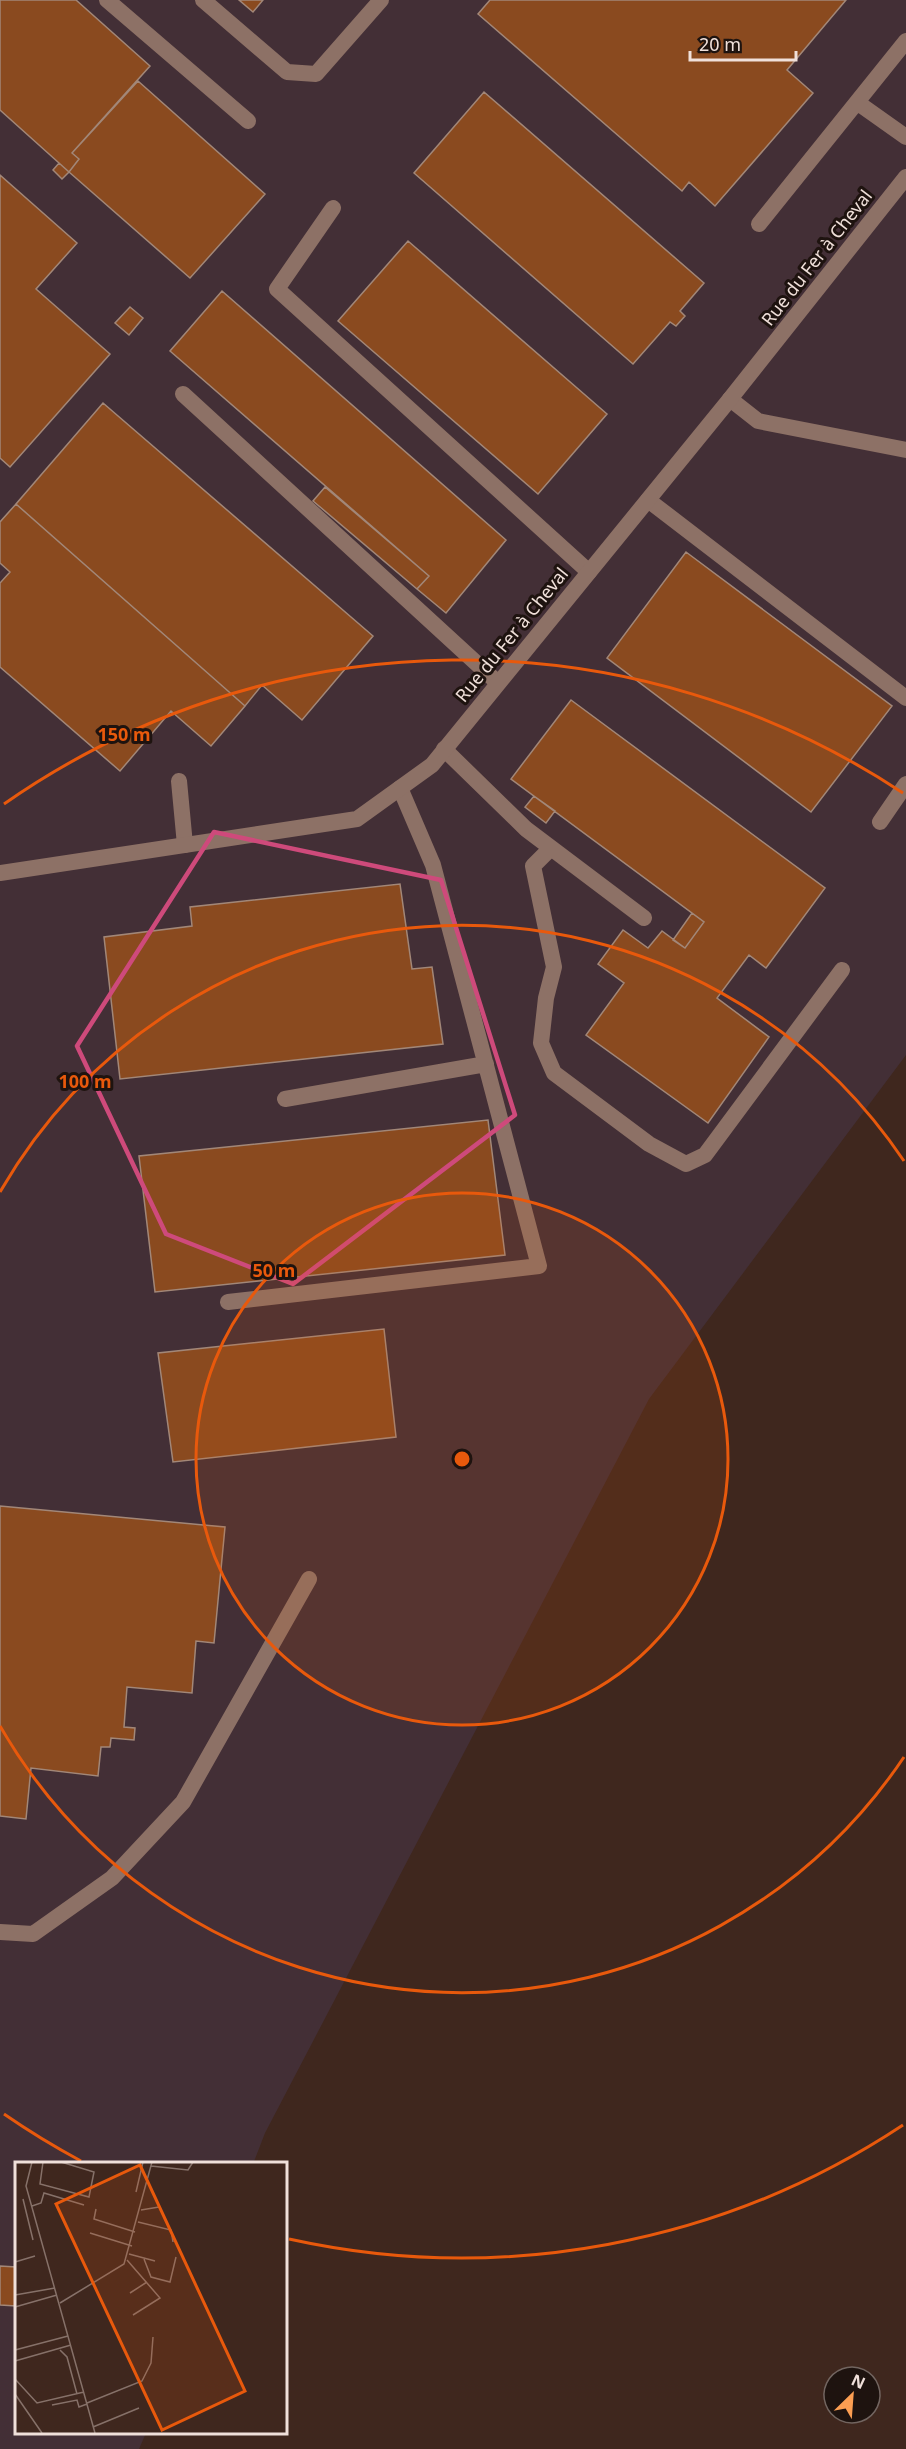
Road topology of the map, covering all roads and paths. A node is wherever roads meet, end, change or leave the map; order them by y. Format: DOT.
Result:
graph roads {
  1 [pos="107,0"];
  2 [pos="203,0"];
  3 [pos="381,0"];
  4 [pos="906,41"];
  5 [pos="858,103"];
  6 [pos="248,122"];
  7 [pos="906,137"];
  8 [pos="906,177"];
  9 [pos="333,208"];
  10 [pos="759,224"];
  11 [pos="183,394"];
  12 [pos="730,399"];
  13 [pos="906,450"];
  14 [pos="648,500"];
  15 [pos="589,572"];
  16 [pos="498,683"];
  17 [pos="906,698"];
  18 [pos="444,749"];
  19 [pos="179,781"];
  20 [pos="906,784"];
  21 [pos="400,788"];
  22 [pos="880,822"];
  23 [pos="185,845"];
  24 [pos="551,848"];
  25 [pos="0,873"];
  26 [pos="644,918"];
  27 [pos="842,970"];
  28 [pos="486,1064"];
  29 [pos="285,1099"];
  30 [pos="228,1302"];
  31 [pos="309,1579"];
  32 [pos="0,1932"];
  1 -- 6 [label="street"];
  2 -- 3 [label="street"];
  4 -- 5 [label="street"];
  5 -- 7 [label="street"];
  5 -- 10 [label="street"];
  8 -- 12 [label="street, Rue du Fer à Cheval"];
  9 -- 15 [label="street"];
  11 -- 16 [label="street"];
  12 -- 13 [label="street"];
  12 -- 14 [label="street, Rue du Fer à Cheval"];
  14 -- 15 [label="street, Rue du Fer à Cheval"];
  14 -- 17 [label="street"];
  15 -- 16 [label="street, Rue du Fer à Cheval"];
  16 -- 18 [label="street, Rue du Fer à Cheval"];
  18 -- 21 [label="street, Rue du Fer à Cheval"];
  18 -- 24 [label="street"];
  19 -- 23 [label="street"];
  20 -- 22 [label="street"];
  21 -- 23 [label="street, Rue du Fer à Cheval"];
  21 -- 28 [label="street"];
  23 -- 25 [label="street, Rue du Fer à Cheval"];
  24 -- 26 [label="street"];
  24 -- 27 [label="street"];
  28 -- 29 [label="street"];
  28 -- 30 [label="street"];
  31 -- 32 [label="street"];
}
